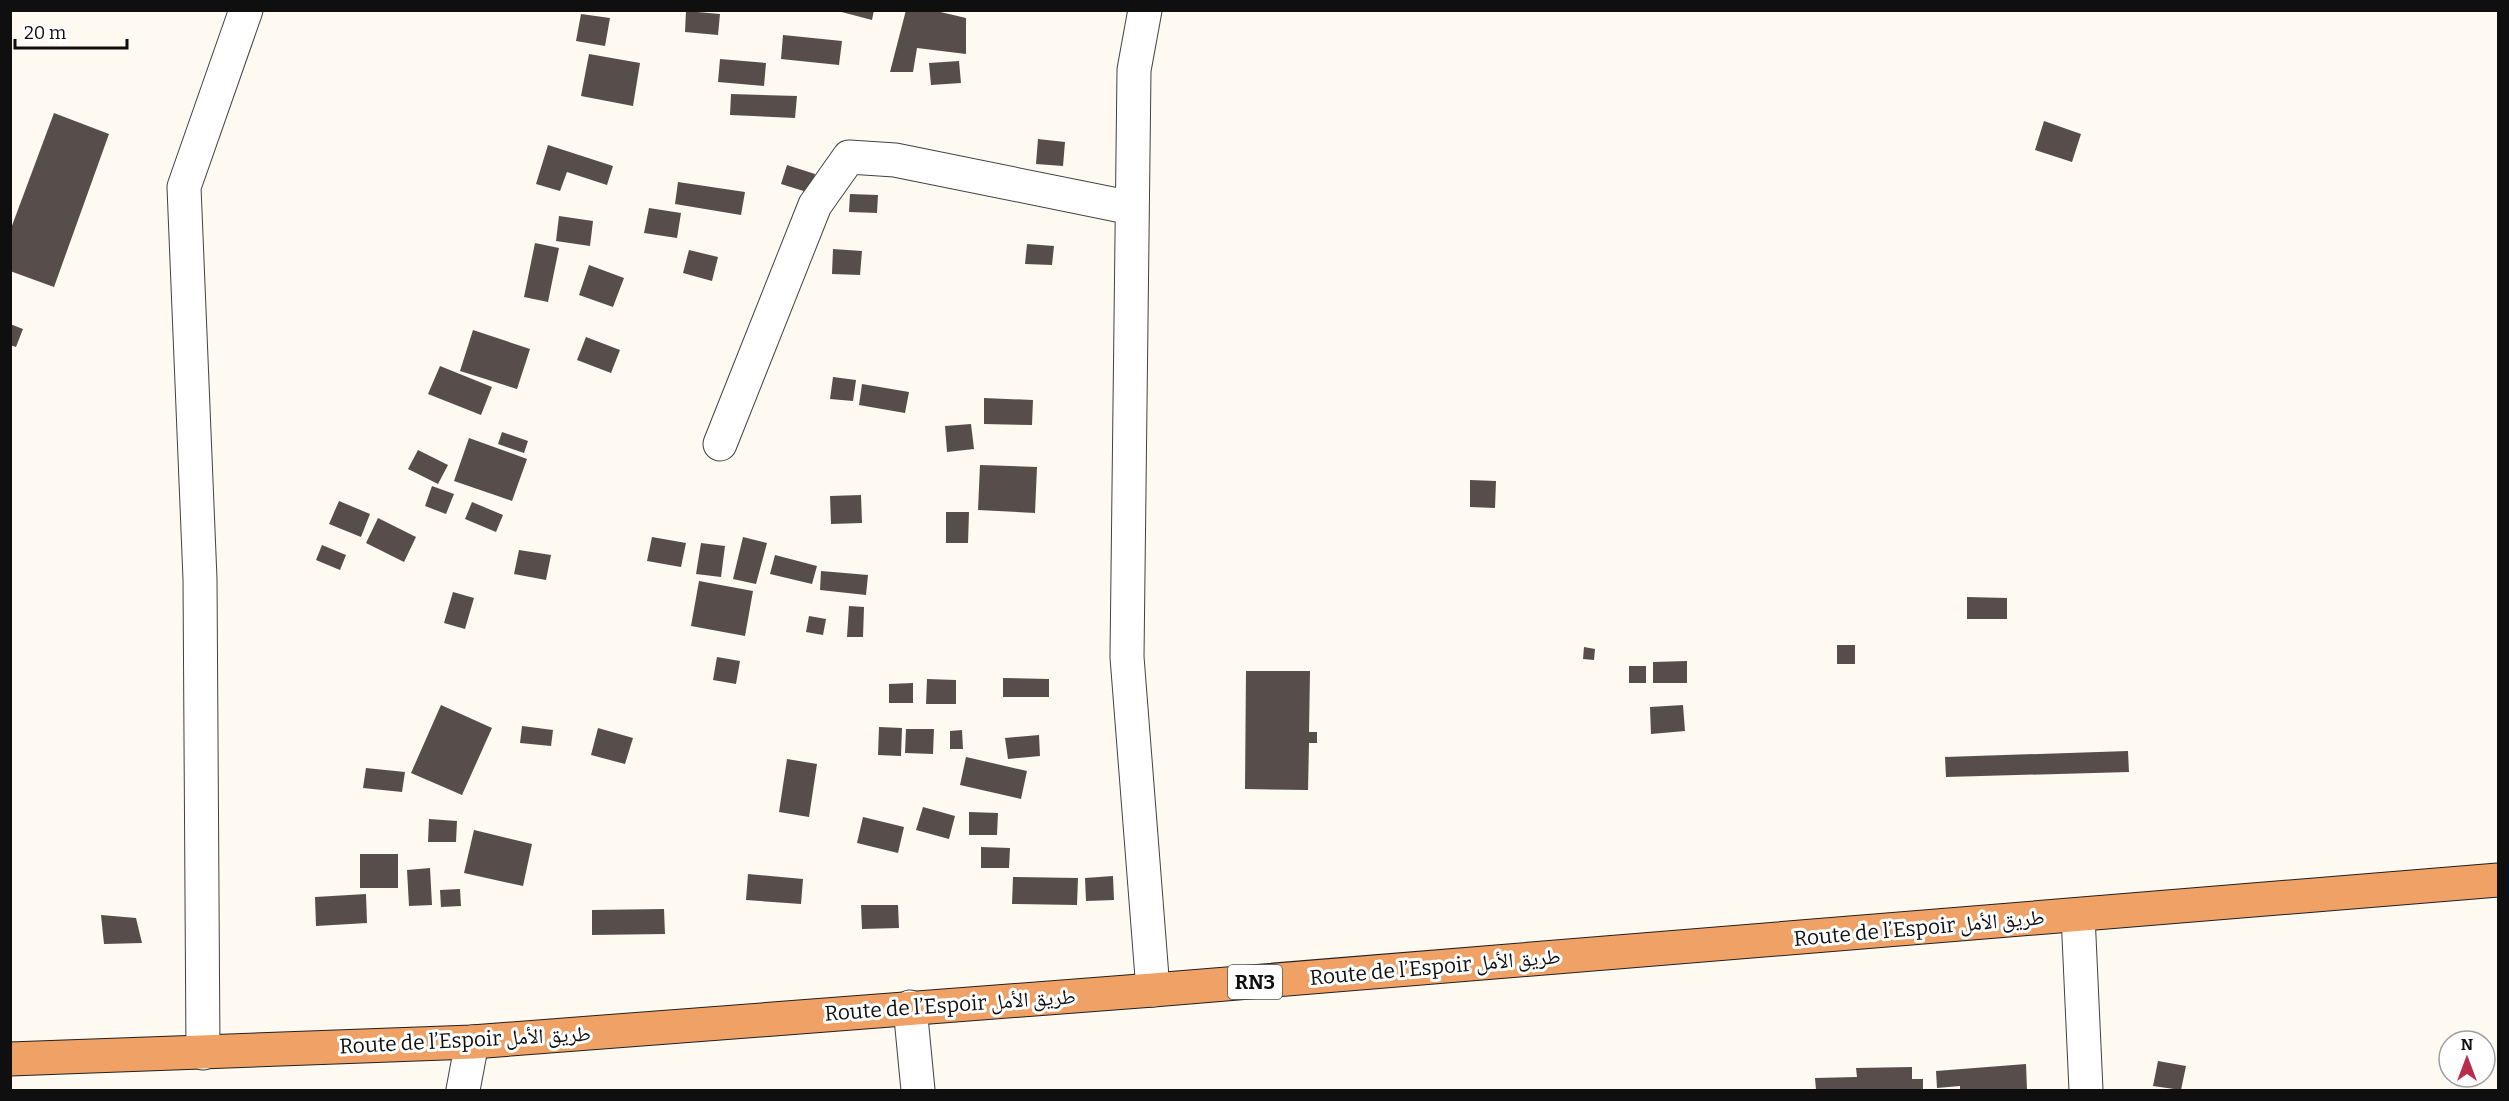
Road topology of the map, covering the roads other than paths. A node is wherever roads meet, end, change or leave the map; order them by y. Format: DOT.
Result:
graph roads {
  1 [pos="246,10"];
  2 [pos="1145,10"];
  3 [pos="1132,208"];
  4 [pos="720,444"];
  5 [pos="2499,880"];
  6 [pos="2078,915"];
  7 [pos="1153,990"];
  8 [pos="910,1008"];
  9 [pos="472,1042"];
  10 [pos="203,1053"];
  11 [pos="10,1059"];
  12 [pos="463,1090"];
  13 [pos="918,1090"];
  14 [pos="2086,1090"];
  1 -- 10 [label="street"];
  2 -- 3 [label="street"];
  3 -- 4 [label="street"];
  3 -- 7 [label="street"];
  5 -- 6 [label="highway, Route de l’Espoir طريق الأمل / RN3"];
  6 -- 7 [label="highway, Route de l’Espoir طريق الأمل / RN3"];
  6 -- 14 [label="street"];
  7 -- 8 [label="highway, Route de l’Espoir طريق الأمل / RN3"];
  8 -- 9 [label="highway, Route de l’Espoir طريق الأمل / RN3"];
  8 -- 13 [label="street"];
  9 -- 10 [label="highway, Route de l’Espoir طريق الأمل / RN3"];
  9 -- 12 [label="street"];
  10 -- 11 [label="highway, Route de l’Espoir طريق الأمل / RN3"];
}
